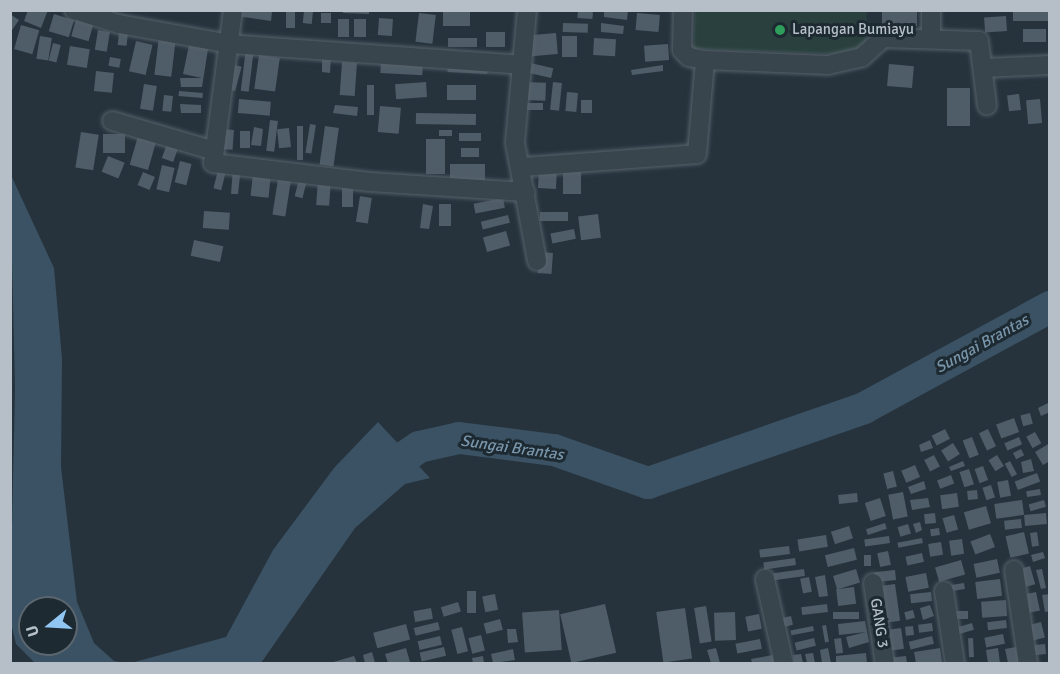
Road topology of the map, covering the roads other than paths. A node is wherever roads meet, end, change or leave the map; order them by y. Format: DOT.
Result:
graph roads {
  1 [pos="74,10"];
  2 [pos="233,10"];
  3 [pos="527,10"];
  4 [pos="683,10"];
  5 [pos="931,10"];
  6 [pos="106,15"];
  7 [pos="931,38"];
  8 [pos="230,44"];
  9 [pos="705,60"];
  10 [pos="522,65"];
  11 [pos="1050,65"];
  12 [pos="984,68"];
  13 [pos="987,106"];
  14 [pos="112,121"];
  15 [pos="212,150"];
  16 [pos="522,167"];
  17 [pos="526,192"];
  18 [pos="537,261"];
  19 [pos="1014,570"];
  20 [pos="765,579"];
  21 [pos="873,583"];
  22 [pos="944,591"];
  23 [pos="784,663"];
  24 [pos="885,663"];
  25 [pos="955,663"];
  26 [pos="1028,663"];
  1 -- 6 [label="street"];
  2 -- 8 [label="street"];
  3 -- 10 [label="street"];
  4 -- 9 [label="street"];
  5 -- 7 [label="street"];
  6 -- 8 [label="street"];
  7 -- 9 [label="street"];
  7 -- 12 [label="street"];
  8 -- 10 [label="street"];
  8 -- 15 [label="street"];
  9 -- 16 [label="street"];
  10 -- 16 [label="street"];
  11 -- 12 [label="street"];
  12 -- 13 [label="street"];
  14 -- 15 [label="street"];
  15 -- 17 [label="street"];
  16 -- 17 [label="street"];
  17 -- 18 [label="street"];
  19 -- 26 [label="street"];
  20 -- 23 [label="street"];
  21 -- 24 [label="street, GANG 3"];
  22 -- 25 [label="street"];
}
